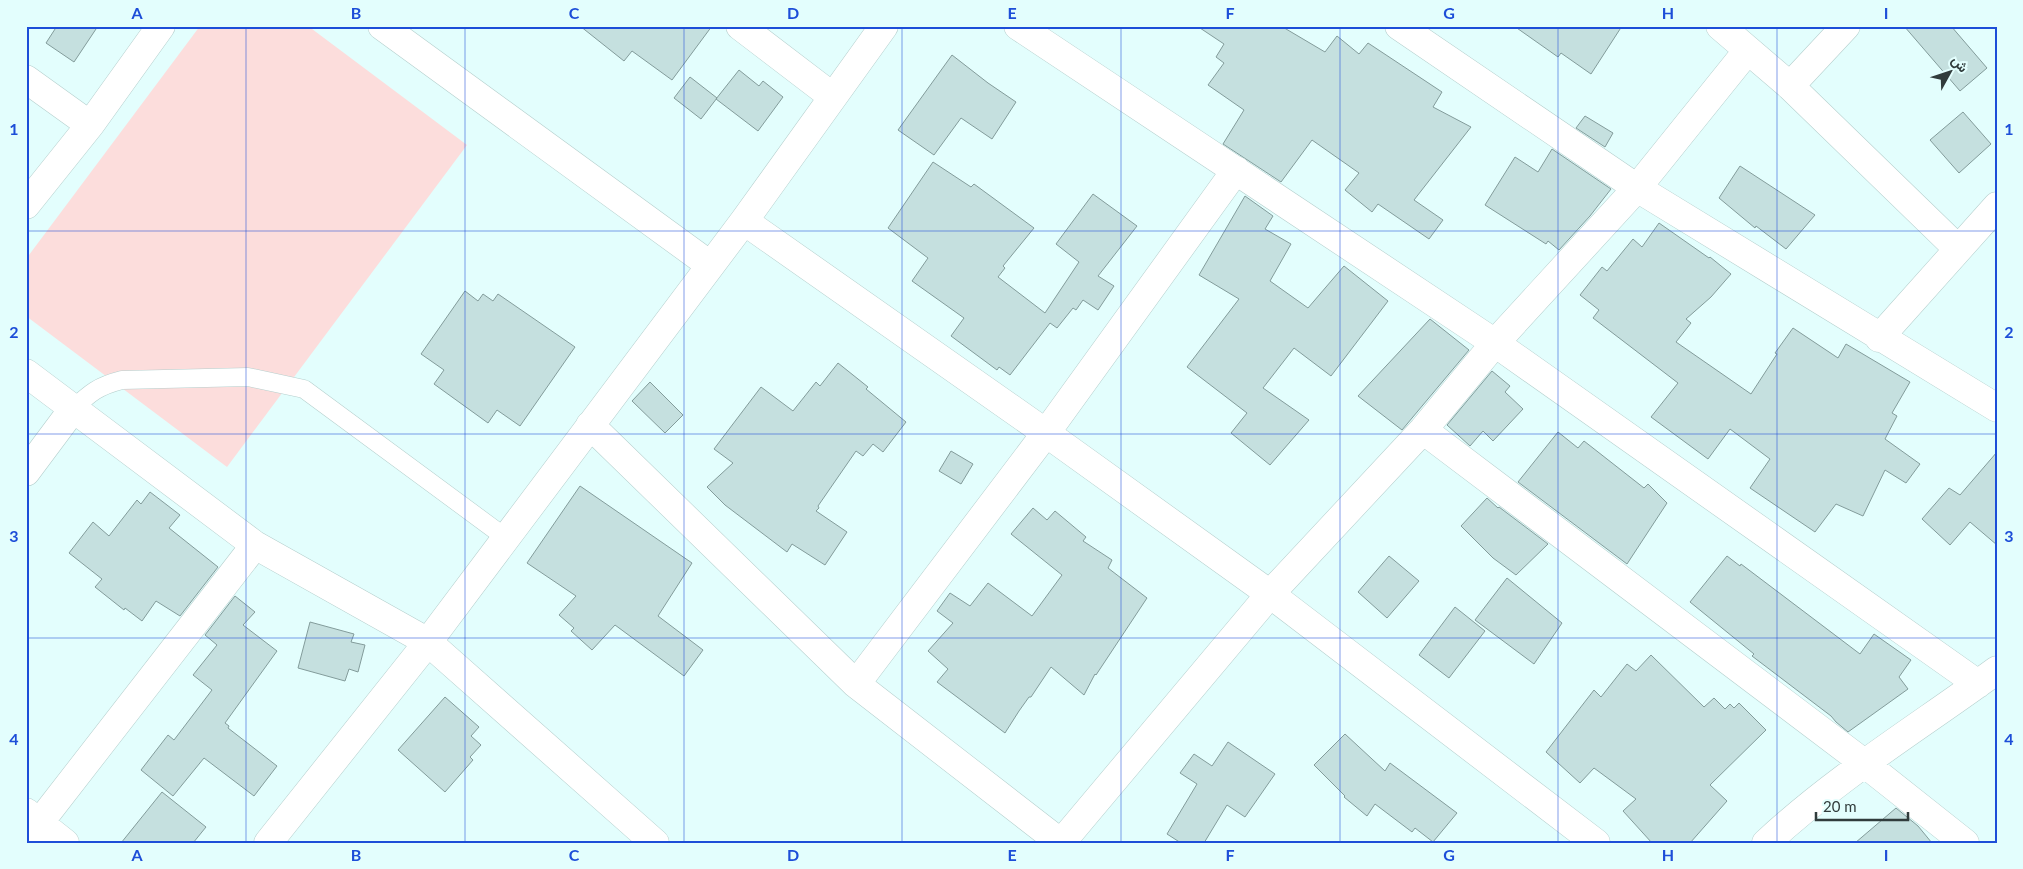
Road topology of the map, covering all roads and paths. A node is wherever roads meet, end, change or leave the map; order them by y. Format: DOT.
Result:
graph roads {
  1 [pos="161,26"];
  2 [pos="382,26"];
  3 [pos="740,26"];
  4 [pos="884,26"];
  5 [pos="1018,26"];
  6 [pos="1399,26"];
  7 [pos="1720,26"];
  8 [pos="1846,26"];
  9 [pos="1748,50"];
  10 [pos="26,79"];
  11 [pos="1790,86"];
  12 [pos="833,97"];
  13 [pos="90,124"];
  14 [pos="1236,170"];
  15 [pos="1637,188"];
  16 [pos="26,204"];
  17 [pos="1997,206"];
  18 [pos="744,221"];
  19 [pos="1958,249"];
  20 [pos="710,265"];
  21 [pos="1880,338"];
  22 [pos="1495,344"];
  23 [pos="26,373"];
  24 [pos="1997,408"];
  25 [pos="74,409"];
  26 [pos="590,425"];
  27 [pos="1423,430"];
  28 [pos="1046,433"];
  29 [pos="26,472"];
  30 [pos="506,538"];
  31 [pos="255,545"];
  32 [pos="1270,594"];
  33 [pos="428,642"];
  34 [pos="1987,677"];
  35 [pos="856,684"];
  36 [pos="1864,763"];
  37 [pos="31,825"];
  38 [pos="276,840"];
  39 [pos="65,843"];
  40 [pos="655,843"];
  41 [pos="1061,843"];
  42 [pos="1596,843"];
  43 [pos="1766,843"];
  44 [pos="1965,843"];
  1 -- 13 [label="street"];
  2 -- 20 [label="street"];
  3 -- 12 [label="street"];
  4 -- 12 [label="street"];
  5 -- 14 [label="street"];
  6 -- 15 [label="street"];
  7 -- 9 [label="street"];
  8 -- 11 [label="street"];
  9 -- 11 [label="street"];
  9 -- 15 [label="street"];
  10 -- 13 [label="street"];
  11 -- 19 [label="street"];
  12 -- 18 [label="street"];
  13 -- 16 [label="street"];
  14 -- 22 [label="street"];
  14 -- 28 [label="street"];
  15 -- 21 [label="street"];
  15 -- 22 [label="street"];
  17 -- 19 [label="street"];
  18 -- 20 [label="street"];
  18 -- 28 [label="street"];
  19 -- 21 [label="street"];
  20 -- 26 [label="street"];
  21 -- 24 [label="street"];
  22 -- 27 [label="street"];
  22 -- 34 [label="street"];
  23 -- 25 [label="street"];
  25 -- 29 [label="street"];
  25 -- 30 [label="lane"];
  25 -- 31 [label="street"];
  26 -- 30 [label="street"];
  26 -- 35 [label="street"];
  27 -- 32 [label="street"];
  27 -- 36 [label="street"];
  28 -- 32 [label="street"];
  28 -- 35 [label="street"];
  30 -- 33 [label="street"];
  31 -- 33 [label="street"];
  31 -- 37 [label="street"];
  32 -- 41 [label="street"];
  32 -- 42 [label="street"];
  33 -- 38 [label="street"];
  33 -- 40 [label="street"];
  34 -- 36 [label="street"];
  35 -- 41 [label="street"];
  36 -- 43 [label="street"];
  36 -- 44 [label="street"];
  37 -- 39 [label="street"];
}
